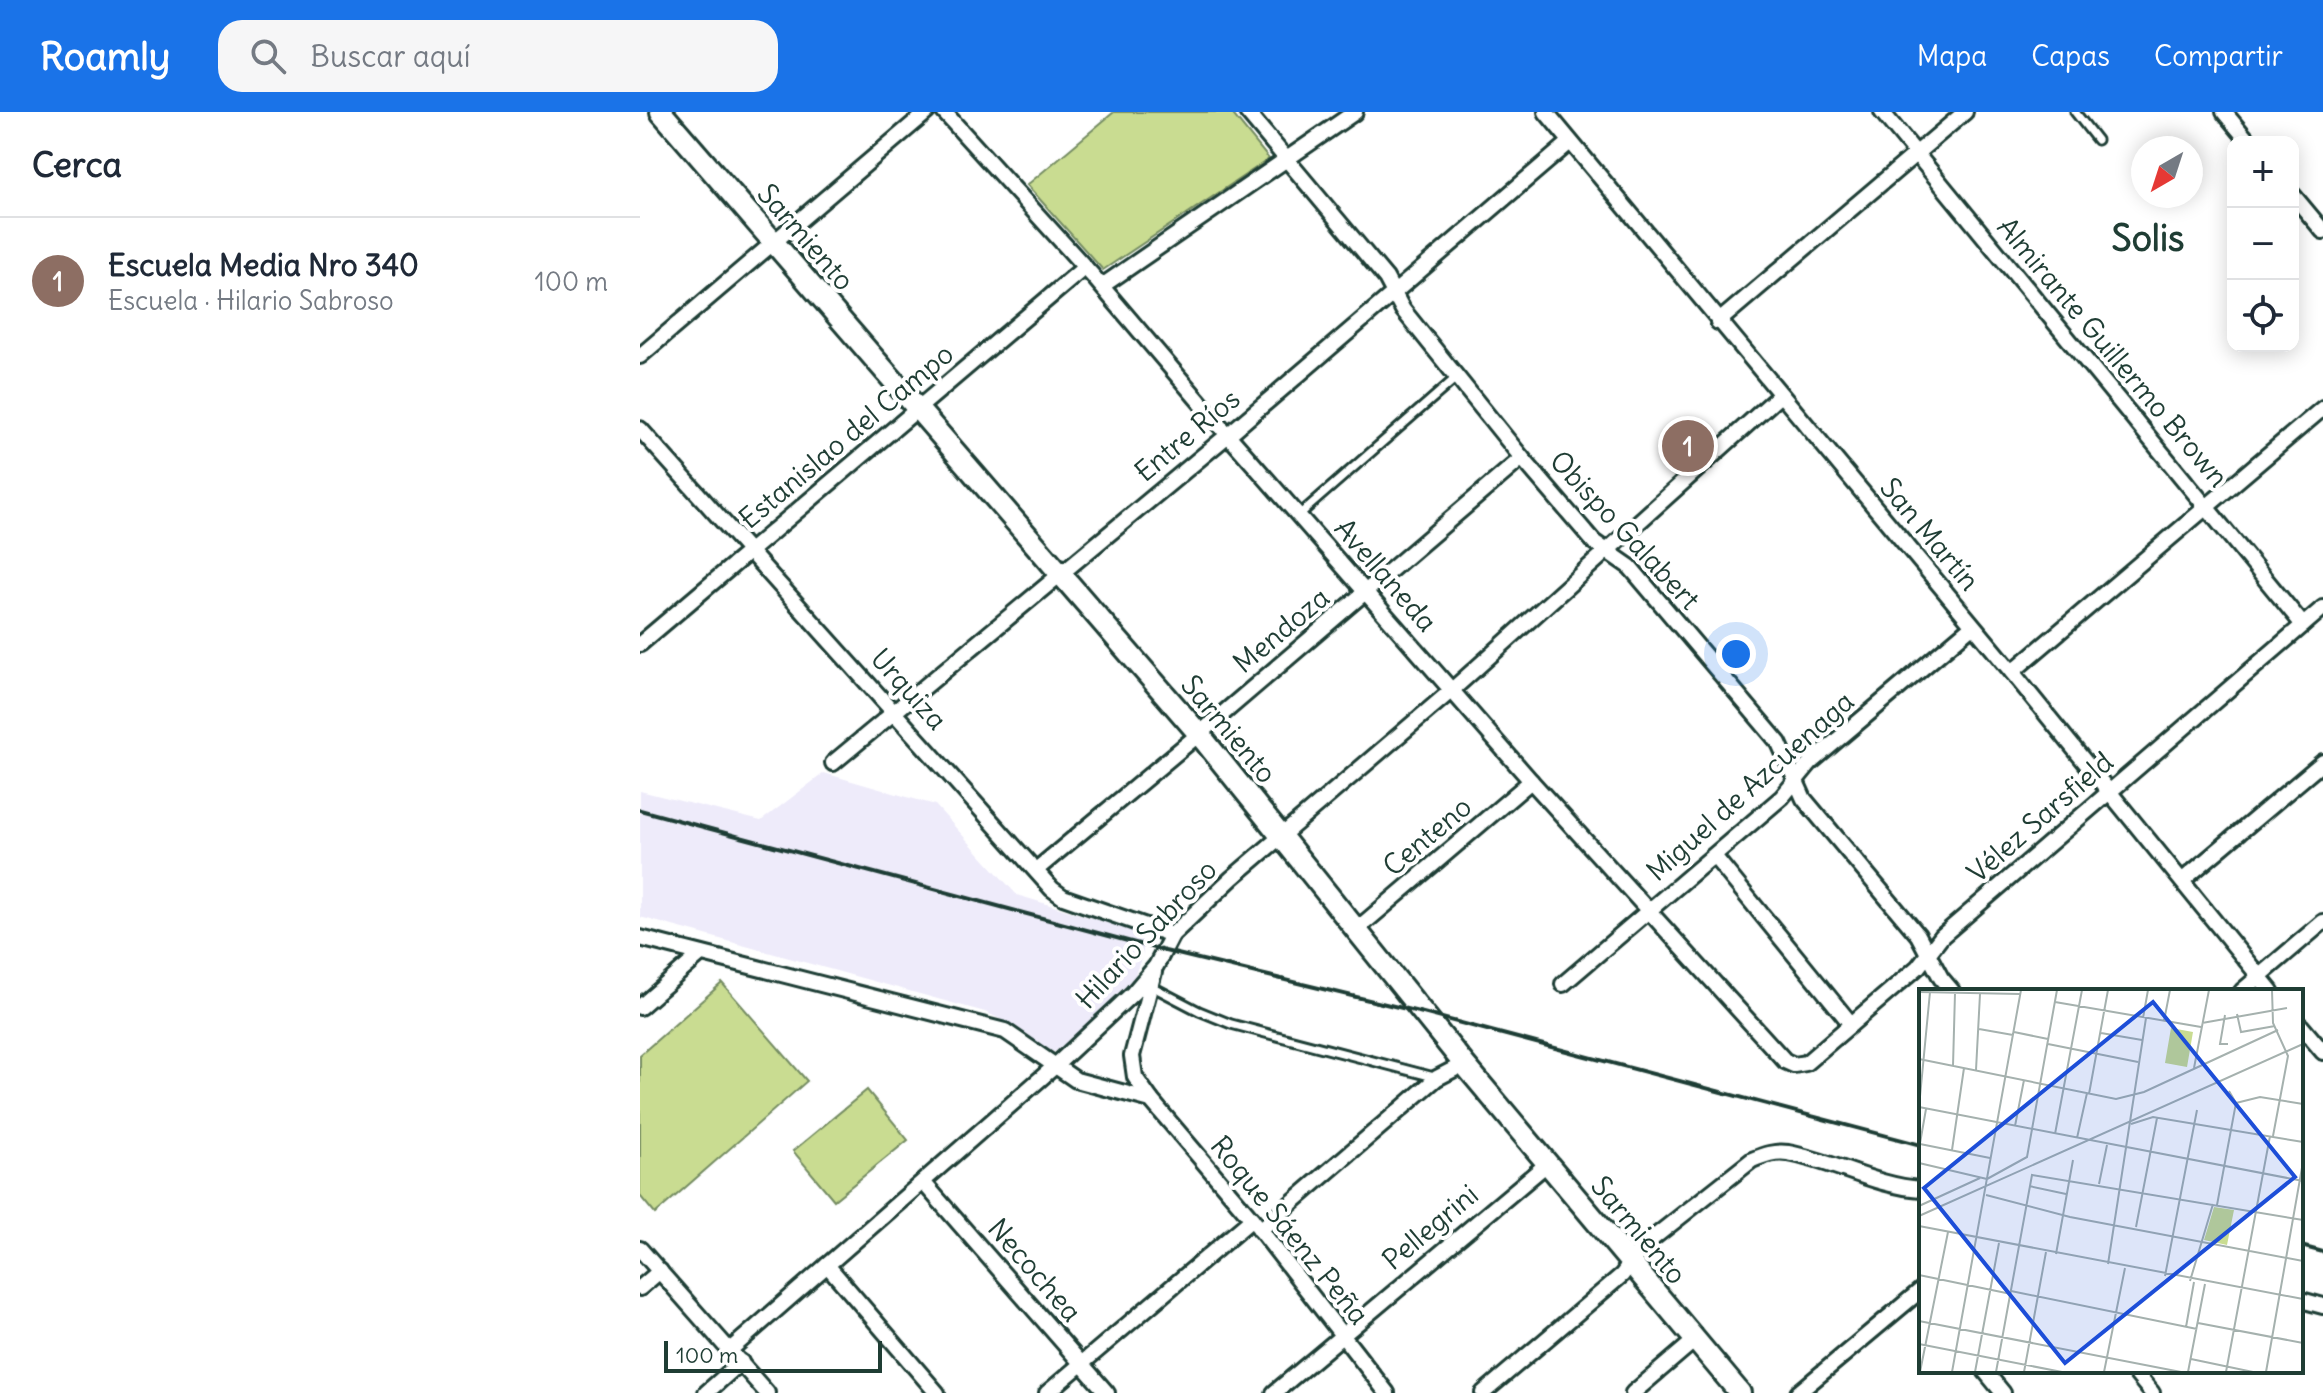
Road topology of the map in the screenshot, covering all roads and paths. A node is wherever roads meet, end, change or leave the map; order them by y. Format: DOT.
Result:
graph roads {
  1 [pos="661,112"];
  2 [pos="927,112"];
  3 [pos="944,112"];
  4 [pos="1247,112"];
  5 [pos="1355,112"];
  6 [pos="1546,112"];
  7 [pos="1882,112"];
  8 [pos="1965,112"];
  9 [pos="2075,112"];
  10 [pos="2224,112"];
  11 [pos="2244,136"];
  12 [pos="2097,140"];
  13 [pos="1570,142"];
  14 [pos="1916,153"];
  15 [pos="1288,159"];
  16 [pos="2299,202"];
  17 [pos="2323,231"];
  18 [pos="774,244"];
  19 [pos="1085,267"];
  20 [pos="1102,286"];
  21 [pos="1394,295"];
  22 [pos="1718,322"];
  23 [pos="640,356"];
  24 [pos="1457,377"];
  25 [pos="1780,395"];
  26 [pos="2323,408"];
  27 [pos="917,409"];
  28 [pos="640,429"];
  29 [pos="1228,435"];
  30 [pos="1522,458"];
  31 [pos="2207,506"];
  32 [pos="1299,515"];
  33 [pos="1607,549"];
  34 [pos="749,552"];
  35 [pos="1060,574"];
  36 [pos="1366,592"];
  37 [pos="2321,613"];
  38 [pos="2303,625"];
  39 [pos="1972,626"];
  40 [pos="640,644"];
  41 [pos="2012,672"];
  42 [pos="1452,690"];
  43 [pos="895,711"];
  44 [pos="1199,734"];
  45 [pos="2323,762"];
  46 [pos="833,763"];
  47 [pos="1796,779"];
  48 [pos="1531,781"];
  49 [pos="2108,793"];
  50 [pos="1282,836"];
  51 [pos="1714,856"];
  52 [pos="1036,870"];
  53 [pos="2183,880"];
  54 [pos="1649,911"];
  55 [pos="2323,922"];
  56 [pos="1356,930"];
  57 [pos="1172,935"];
  58 [pos="640,938"];
  59 [pos="1929,953"];
  60 [pos="701,954"];
  61 [pos="1156,966"];
  62 [pos="2259,976"];
  63 [pos="1563,984"];
  64 [pos="1151,986"];
  65 [pos="1950,989"];
  66 [pos="2244,989"];
  67 [pos="2269,989"];
  68 [pos="640,1007"];
  69 [pos="1851,1024"];
  70 [pos="2303,1028"];
  71 [pos="2323,1052"];
  72 [pos="1464,1064"];
  73 [pos="1794,1065"];
  74 [pos="1055,1066"];
  75 [pos="1437,1078"];
  76 [pos="1151,1100"];
  77 [pos="1548,1163"];
  78 [pos="923,1182"];
  79 [pos="1919,1189"];
  80 [pos="1256,1225"];
  81 [pos="640,1249"];
  82 [pos="1630,1263"];
  83 [pos="827,1265"];
  84 [pos="660,1271"];
  85 [pos="640,1288"];
  86 [pos="1919,1293"];
  87 [pos="2303,1301"];
  88 [pos="2323,1306"];
  89 [pos="1340,1336"];
  90 [pos="1695,1340"];
  91 [pos="730,1350"];
  92 [pos="741,1362"];
  93 [pos="1083,1363"];
  94 [pos="1987,1373"];
  95 [pos="2136,1373"];
  96 [pos="706,1393"];
  97 [pos="767,1393"];
  98 [pos="937,1393"];
  99 [pos="1047,1393"];
  100 [pos="1107,1393"];
  101 [pos="1274,1393"];
  102 [pos="1387,1393"];
  103 [pos="1483,1393"];
  104 [pos="1633,1393"];
  105 [pos="1740,1393"];
  106 [pos="1798,1393"];
  107 [pos="2003,1393"];
  108 [pos="2152,1393"];
  1 -- 18 [label="street, Sarmiento"];
  2 -- 18 [label="street"];
  3 -- 19 [label="street, Avellaneda"];
  4 -- 15 [label="street, Obispo Galabert"];
  5 -- 15 [label="street"];
  6 -- 13 [label="street, San Martín"];
  7 -- 14 [label="street, Almirante Guillermo Brown"];
  8 -- 14 [label="street"];
  9 -- 12 [label="lane"];
  10 -- 11 [label="street"];
  13 -- 21 [label="street, Entre Ríos"];
  13 -- 22 [label="street, San Martín"];
  14 -- 22 [label="street"];
  14 -- 31 [label="street, Almirante Guillermo Brown"];
  15 -- 20 [label="street"];
  15 -- 21 [label="street, Obispo Galabert"];
  16 -- 17 [label="street"];
  18 -- 23 [label="street"];
  18 -- 27 [label="street, Sarmiento"];
  19 -- 20 [label="street, Avellaneda"];
  19 -- 27 [label="street, Estanislao del Campo"];
  20 -- 29 [label="street, Avellaneda"];
  21 -- 24 [label="street, Obispo Galabert"];
  21 -- 29 [label="street, Entre Ríos"];
  22 -- 25 [label="street, San Martín"];
  24 -- 30 [label="street, Obispo Galabert"];
  24 -- 32 [label="lane"];
  25 -- 33 [label="street, Hilario Sabroso"];
  25 -- 39 [label="street, San Martín"];
  26 -- 31 [label="street"];
  27 -- 34 [label="street, Estanislao del Campo"];
  27 -- 35 [label="street, Sarmiento"];
  28 -- 34 [label="street, Urquiza"];
  29 -- 32 [label="street, Avellaneda"];
  29 -- 35 [label="street, Entre Ríos"];
  30 -- 33 [label="street, Obispo Galabert"];
  30 -- 36 [label="street, Mendoza"];
  31 -- 38 [label="street, Almirante Guillermo Brown"];
  31 -- 41 [label="street"];
  32 -- 36 [label="street, Avellaneda"];
  33 -- 42 [label="street, Hilario Sabroso"];
  33 -- 47 [label="street, Obispo Galabert"];
  34 -- 40 [label="street, Estanislao del Campo"];
  34 -- 43 [label="street, Urquiza"];
  35 -- 43 [label="street, Entre Ríos"];
  35 -- 44 [label="street, Sarmiento"];
  36 -- 42 [label="street, Avellaneda"];
  36 -- 44 [label="street, Mendoza"];
  37 -- 38 [label="street, Vélez Sarsfield"];
  38 -- 49 [label="street, Vélez Sarsfield"];
  39 -- 41 [label="street, San Martín"];
  39 -- 47 [label="street, Miguel de Azcuenaga"];
  41 -- 49 [label="street, San Martín"];
  42 -- 48 [label="street, Avellaneda"];
  42 -- 50 [label="street, Hilario Sabroso"];
  43 -- 46 [label="street, Entre Ríos"];
  43 -- 52 [label="street, Urquiza"];
  44 -- 50 [label="street, Sarmiento"];
  44 -- 52 [label="street, Mendoza"];
  45 -- 53 [label="street"];
  47 -- 51 [label="street, Miguel de Azcuenaga"];
  47 -- 59 [label="street, Obispo Galabert"];
  48 -- 54 [label="street, Avellaneda"];
  48 -- 56 [label="street, Centeno"];
  49 -- 53 [label="street, San Martín"];
  49 -- 59 [label="street, Vélez Sarsfield"];
  50 -- 56 [label="street, Sarmiento"];
  50 -- 57 [label="street, Hilario Sabroso"];
  51 -- 54 [label="street, Miguel de Azcuenaga"];
  51 -- 69 [label="street"];
  52 -- 57 [label="street, Urquiza"];
  53 -- 62 [label="street, San Martín"];
  54 -- 63 [label="street, Miguel de Azcuenaga"];
  54 -- 73 [label="street, Avellaneda"];
  55 -- 62 [label="street"];
  56 -- 72 [label="street, Sarmiento"];
  57 -- 61 [label="street, Hilario Sabroso"];
  58 -- 60 [label="street"];
  59 -- 65 [label="street, Obispo Galabert"];
  59 -- 69 [label="street, Vélez Sarsfield"];
  60 -- 68 [label="street"];
  60 -- 74 [label="street"];
  61 -- 64 [label="street, Roque Sáenz Peña"];
  61 -- 74 [label="street, Hilario Sabroso"];
  62 -- 66 [label="street"];
  62 -- 67 [label="street, San Martín"];
  64 -- 75 [label="lane"];
  64 -- 76 [label="street, Roque Sáenz Peña"];
  69 -- 73 [label="street, Vélez Sarsfield"];
  70 -- 71 [label="street"];
  72 -- 75 [label="street"];
  72 -- 77 [label="street, Sarmiento"];
  74 -- 76 [label="street"];
  74 -- 78 [label="street, Hilario Sabroso"];
  75 -- 80 [label="street"];
  76 -- 80 [label="street, Roque Sáenz Peña"];
  77 -- 82 [label="street, Sarmiento"];
  77 -- 89 [label="street, Pellegrini"];
  78 -- 83 [label="street, Hilario Sabroso"];
  78 -- 93 [label="street, Necochea"];
  79 -- 82 [label="street"];
  80 -- 89 [label="street, Roque Sáenz Peña"];
  80 -- 93 [label="street"];
  81 -- 84 [label="street"];
  82 -- 90 [label="street, Sarmiento"];
  82 -- 103 [label="street"];
  83 -- 91 [label="street, Hilario Sabroso"];
  83 -- 98 [label="street"];
  84 -- 85 [label="street"];
  84 -- 91 [label="street"];
  86 -- 106 [label="street"];
  87 -- 88 [label="street"];
  89 -- 101 [label="street, Pellegrini"];
  89 -- 102 [label="street, Roque Sáenz Peña"];
  90 -- 104 [label="street"];
  90 -- 105 [label="street, Sarmiento"];
  91 -- 92 [label="street"];
  92 -- 96 [label="street"];
  92 -- 97 [label="street"];
  93 -- 99 [label="street"];
  93 -- 100 [label="street, Necochea"];
  94 -- 107 [label="street"];
  95 -- 108 [label="street"];
}
